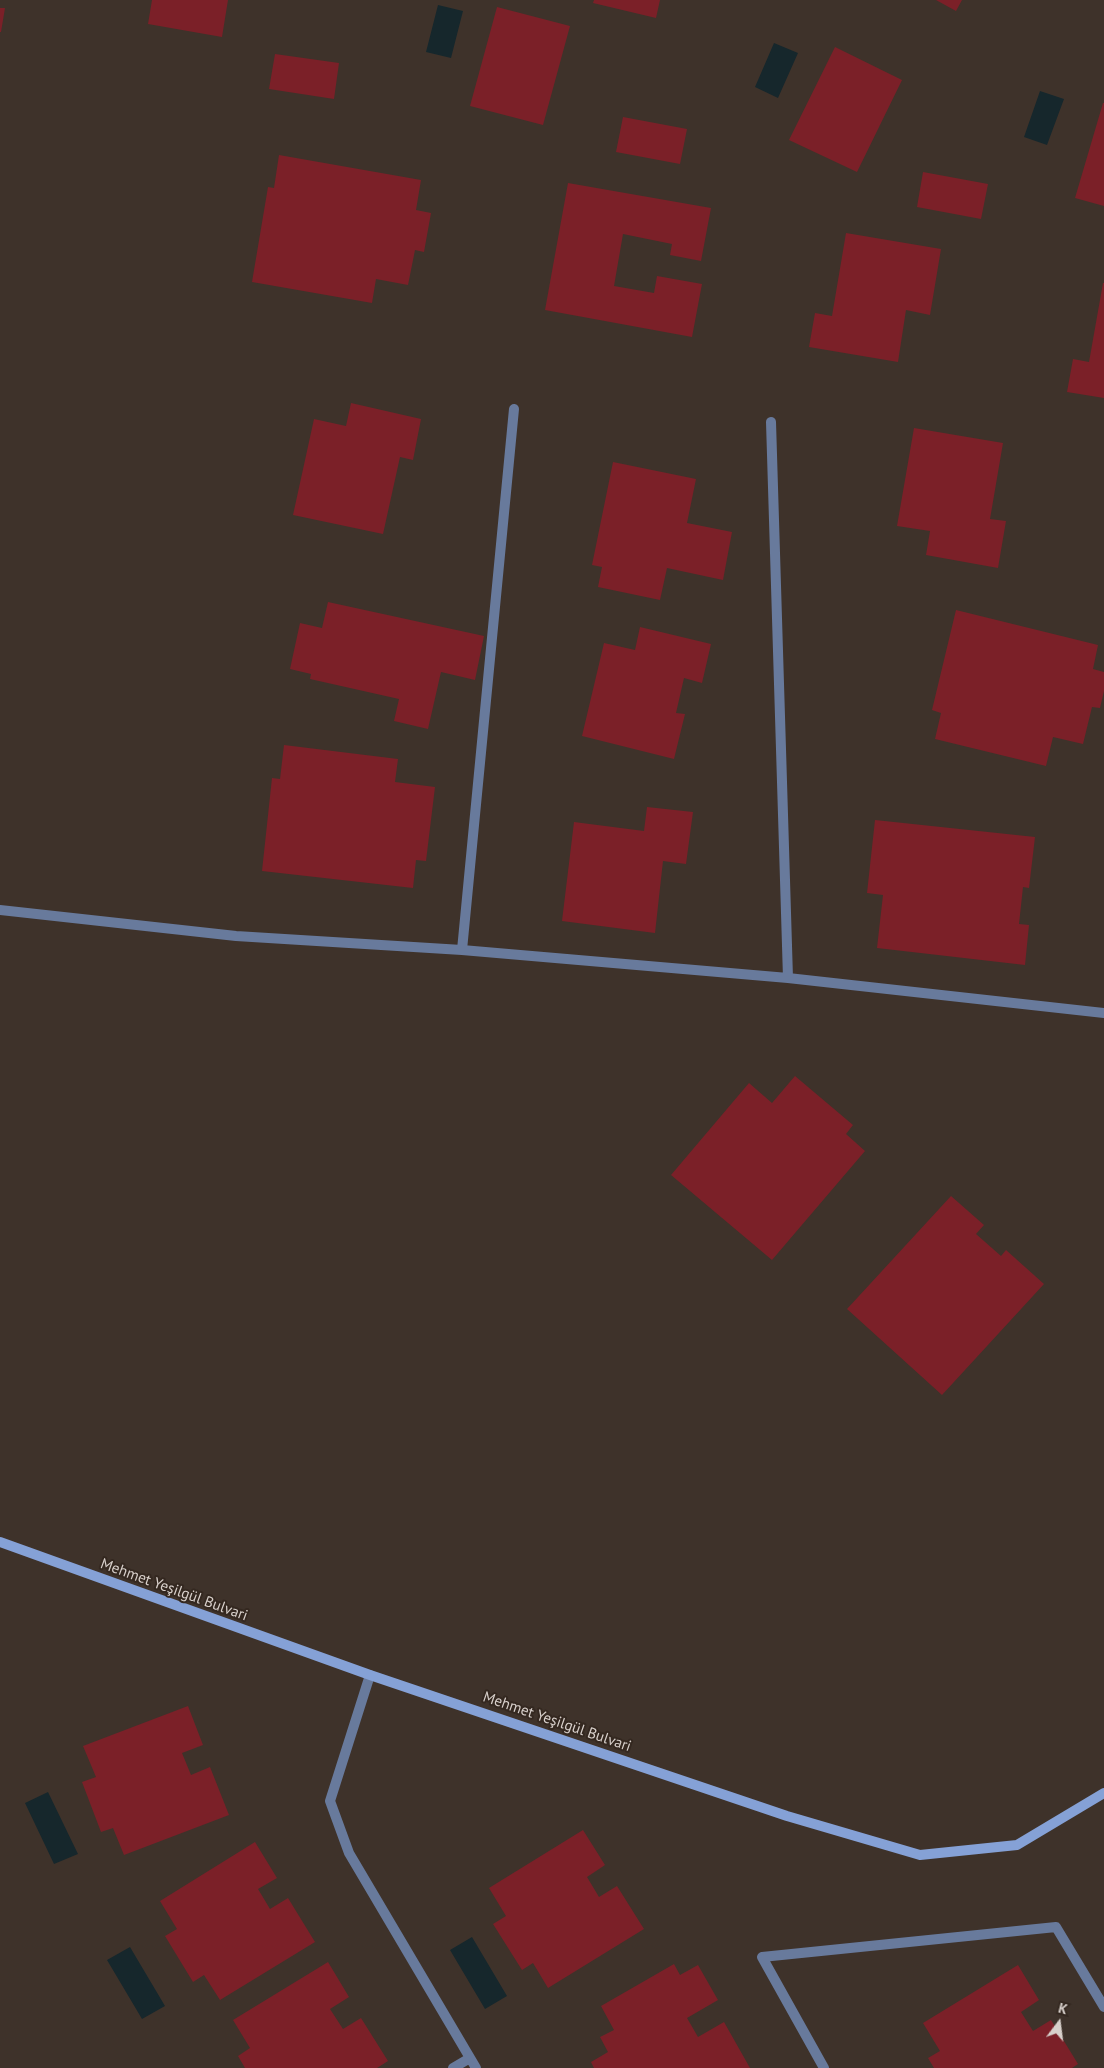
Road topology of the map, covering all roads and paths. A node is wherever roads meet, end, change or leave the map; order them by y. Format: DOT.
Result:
graph roads {
  1 [pos="514,409"];
  2 [pos="771,422"];
  3 [pos="0,910"];
  4 [pos="462,950"];
  5 [pos="788,978"];
  6 [pos="1104,1013"];
  7 [pos="0,1542"];
  8 [pos="370,1675"];
  9 [pos="1104,1793"];
  10 [pos="1104,2007"];
  11 [pos="470,2058"];
  12 [pos="453,2068"];
  13 [pos="476,2068"];
  14 [pos="824,2068"];
  1 -- 4 [label="street"];
  2 -- 5 [label="street"];
  3 -- 4 [label="street"];
  4 -- 5 [label="street"];
  5 -- 6 [label="street"];
  7 -- 8 [label="main road, Mehmet Yeşilgül Bulvari"];
  8 -- 9 [label="main road, Mehmet Yeşilgül Bulvari"];
  8 -- 11 [label="street"];
  10 -- 14 [label="street"];
  11 -- 12 [label="street"];
  11 -- 13 [label="street"];
}
